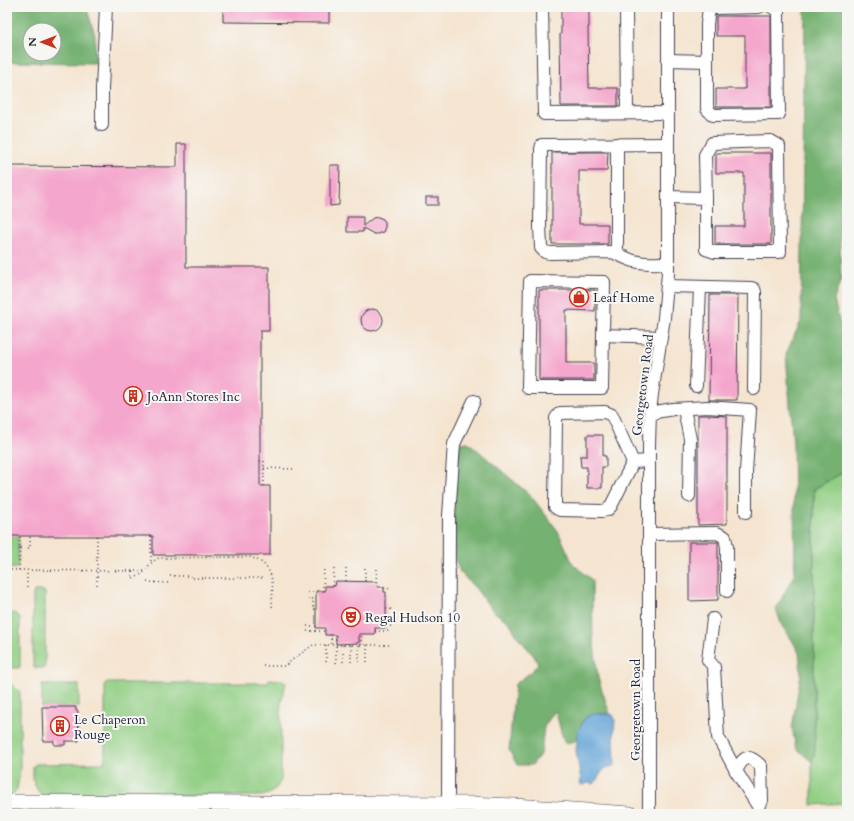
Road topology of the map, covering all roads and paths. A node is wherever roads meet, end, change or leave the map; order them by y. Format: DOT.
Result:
graph roads {
  1 [pos="106,7"];
  2 [pos="542,7"];
  3 [pos="626,7"];
  4 [pos="668,7"];
  5 [pos="759,7"];
  6 [pos="772,7"];
  7 [pos="668,60"];
  8 [pos="707,61"];
  9 [pos="668,112"];
  10 [pos="628,113"];
  11 [pos="102,125"];
  12 [pos="617,144"];
  13 [pos="668,144"];
  14 [pos="668,198"];
  15 [pos="706,198"];
  16 [pos="617,254"];
  17 [pos="668,263"];
  18 [pos="667,286"];
  19 [pos="700,287"];
  20 [pos="603,335"];
  21 [pos="661,337"];
  22 [pos="696,386"];
  23 [pos="754,389"];
  24 [pos="474,401"];
  25 [pos="684,408"];
  26 [pos="650,413"];
  27 [pos="260,461"];
  28 [pos="649,461"];
  29 [pos="633,462"];
  30 [pos="264,468"];
  31 [pos="293,469"];
  32 [pos="264,486"];
  33 [pos="689,496"];
  34 [pos="746,512"];
  35 [pos="649,534"];
  36 [pos="20,536"];
  37 [pos="30,536"];
  38 [pos="97,536"];
  39 [pos="151,536"];
  40 [pos="20,548"];
  41 [pos="151,562"];
  42 [pos="324,568"];
  43 [pos="334,568"];
  44 [pos="346,568"];
  45 [pos="365,568"];
  46 [pos="376,568"];
  47 [pos="7,570"];
  48 [pos="19,570"];
  49 [pos="27,570"];
  50 [pos="97,570"];
  51 [pos="132,570"];
  52 [pos="145,570"];
  53 [pos="170,576"];
  54 [pos="263,578"];
  55 [pos="346,581"];
  56 [pos="147,582"];
  57 [pos="365,582"];
  58 [pos="376,582"];
  59 [pos="170,583"];
  60 [pos="333,586"];
  61 [pos="27,587"];
  62 [pos="97,587"];
  63 [pos="384,588"];
  64 [pos="392,589"];
  65 [pos="323,591"];
  66 [pos="727,591"];
  67 [pos="308,592"];
  68 [pos="316,592"];
  69 [pos="308,599"];
  70 [pos="316,609"];
  71 [pos="386,609"];
  72 [pos="392,609"];
  73 [pos="272,610"];
  74 [pos="713,619"];
  75 [pos="307,626"];
  76 [pos="316,626"];
  77 [pos="386,626"];
  78 [pos="391,626"];
  79 [pos="307,631"];
  80 [pos="325,631"];
  81 [pos="375,631"];
  82 [pos="391,631"];
  83 [pos="361,634"];
  84 [pos="331,635"];
  85 [pos="331,639"];
  86 [pos="336,639"];
  87 [pos="326,645"];
  88 [pos="331,645"];
  89 [pos="336,645"];
  90 [pos="343,645"];
  91 [pos="351,645"];
  92 [pos="360,645"];
  93 [pos="367,645"];
  94 [pos="390,645"];
  95 [pos="326,663"];
  96 [pos="343,663"];
  97 [pos="351,663"];
  98 [pos="359,663"];
  99 [pos="367,663"];
  100 [pos="336,664"];
  101 [pos="263,666"];
  102 [pos="736,771"];
  103 [pos="7,802"];
  104 [pos="450,807"];
  105 [pos="117,808"];
  106 [pos="290,808"];
  107 [pos="407,809"];
  108 [pos="759,810"];
  109 [pos="630,814"];
  110 [pos="649,814"];
  1 -- 11 [label="street"];
  2 -- 10 [label="street"];
  3 -- 10 [label="street"];
  4 -- 7 [label="street, Georgetown Road"];
  5 -- 8 [label="street"];
  6 -- 8 [label="street"];
  7 -- 8 [label="street"];
  7 -- 9 [label="street, Georgetown Road"];
  9 -- 10 [label="street"];
  9 -- 13 [label="street, Georgetown Road"];
  12 -- 13 [label="street"];
  12 -- 16 [label="street"];
  12 -- 16 [label="street"];
  13 -- 14 [label="street, Georgetown Road"];
  14 -- 15 [label="street"];
  14 -- 17 [label="street, Georgetown Road"];
  15 -- 15 [label="street"];
  16 -- 17 [label="street"];
  17 -- 18 [label="street, Georgetown Road"];
  18 -- 19 [label="street"];
  18 -- 21 [label="street, Georgetown Road"];
  19 -- 22 [label="street"];
  19 -- 23 [label="street"];
  20 -- 20 [label="street"];
  20 -- 21 [label="street"];
  21 -- 26 [label="street, Georgetown Road"];
  24 -- 104 [label="street"];
  25 -- 26 [label="street"];
  25 -- 33 [label="street"];
  25 -- 34 [label="street"];
  26 -- 28 [label="street, Georgetown Road"];
  27 -- 30 [label="path"];
  28 -- 29 [label="street"];
  28 -- 35 [label="street, Georgetown Road"];
  29 -- 29 [label="street"];
  30 -- 31 [label="path"];
  30 -- 32 [label="path"];
  35 -- 66 [label="street"];
  35 -- 110 [label="street, Georgetown Road"];
  36 -- 40 [label="path"];
  37 -- 40 [label="path"];
  38 -- 50 [label="path"];
  39 -- 41 [label="path"];
  40 -- 48 [label="path"];
  41 -- 52 [label="path"];
  41 -- 73 [label="path"];
  42 -- 65 [label="path"];
  43 -- 60 [label="path"];
  44 -- 55 [label="path"];
  45 -- 57 [label="path"];
  46 -- 58 [label="path"];
  47 -- 48 [label="path"];
  48 -- 49 [label="path"];
  49 -- 50 [label="path"];
  49 -- 61 [label="path"];
  50 -- 51 [label="path"];
  50 -- 62 [label="path"];
  51 -- 52 [label="path"];
  51 -- 52 [label="path"];
  53 -- 54 [label="path"];
  56 -- 59 [label="path"];
  63 -- 64 [label="path"];
  67 -- 68 [label="path"];
  69 -- 70 [label="path"];
  71 -- 72 [label="path"];
  74 -- 102 [label="street"];
  75 -- 76 [label="path"];
  77 -- 78 [label="path"];
  79 -- 80 [label="path"];
  81 -- 82 [label="path"];
  83 -- 92 [label="path"];
  84 -- 85 [label="path"];
  85 -- 86 [label="path"];
  85 -- 88 [label="path"];
  87 -- 88 [label="path"];
  87 -- 95 [label="path"];
  87 -- 101 [label="path"];
  88 -- 89 [label="path"];
  89 -- 90 [label="path"];
  89 -- 100 [label="path"];
  90 -- 91 [label="path"];
  90 -- 96 [label="path"];
  91 -- 92 [label="path"];
  91 -- 97 [label="path"];
  92 -- 93 [label="path"];
  92 -- 98 [label="path"];
  93 -- 94 [label="path"];
  93 -- 99 [label="path"];
  102 -- 108 [label="street"];
  102 -- 108 [label="street"];
  103 -- 105 [label="main road"];
  104 -- 107 [label="main road"];
  104 -- 109 [label="main road"];
  105 -- 106 [label="main road"];
  106 -- 107 [label="main road"];
}
